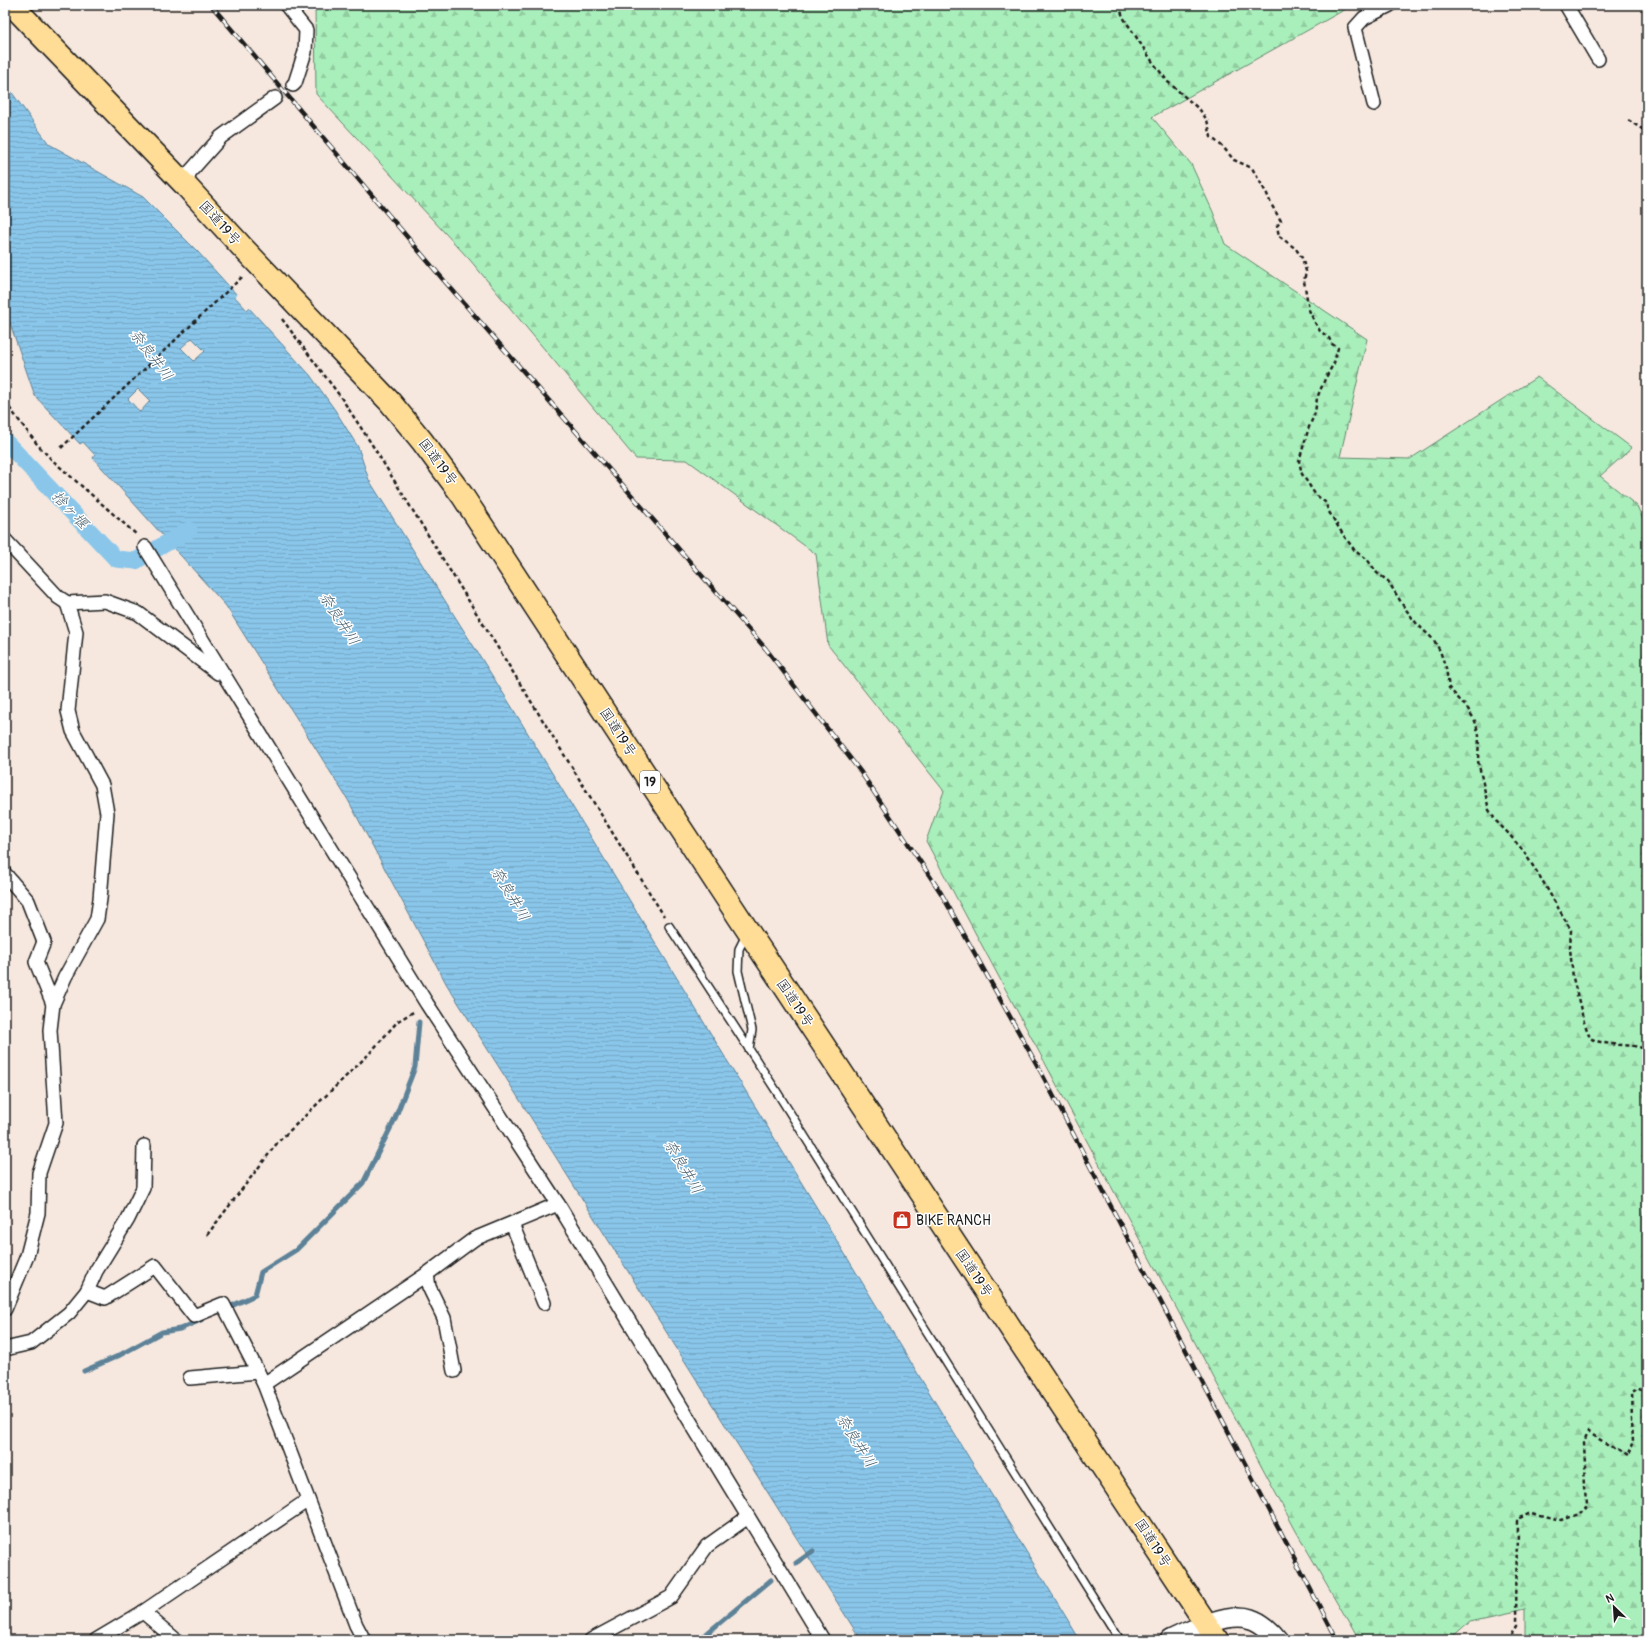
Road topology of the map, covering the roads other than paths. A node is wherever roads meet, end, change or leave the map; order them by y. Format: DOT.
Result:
graph roads {
  1 [pos="12,5"];
  2 [pos="286,5"];
  3 [pos="1390,5"];
  4 [pos="1566,5"];
  5 [pos="1598,59"];
  6 [pos="293,85"];
  7 [pos="275,98"];
  8 [pos="1374,104"];
  9 [pos="187,187"];
  10 [pos="5,540"];
  11 [pos="145,547"];
  12 [pos="67,603"];
  13 [pos="225,678"];
  14 [pos="5,874"];
  15 [pos="669,926"];
  16 [pos="748,931"];
  17 [pos="53,1004"];
  18 [pos="749,1050"];
  19 [pos="144,1146"];
  20 [pos="558,1204"];
  21 [pos="512,1224"];
  22 [pos="427,1274"];
  23 [pos="87,1291"];
  24 [pos="544,1303"];
  25 [pos="5,1309"];
  26 [pos="5,1348"];
  27 [pos="454,1371"];
  28 [pos="258,1372"];
  29 [pos="190,1378"];
  30 [pos="264,1384"];
  31 [pos="308,1500"];
  32 [pos="748,1517"];
  33 [pos="143,1612"];
  34 [pos="1212,1632"];
  35 [pos="96,1640"];
  36 [pos="176,1640"];
  37 [pos="364,1640"];
  38 [pos="591,1640"];
  39 [pos="823,1640"];
  40 [pos="1120,1640"];
  41 [pos="1170,1640"];
  42 [pos="1278,1640"];
  1 -- 9 [label="highway, 国道19号 / 19"];
  2 -- 6 [label="street"];
  3 -- 8 [label="street"];
  4 -- 5 [label="street"];
  7 -- 9 [label="street"];
  9 -- 16 [label="highway, 国道19号 / 19"];
  10 -- 12 [label="street"];
  11 -- 13 [label="street"];
  12 -- 13 [label="street"];
  12 -- 17 [label="street"];
  13 -- 20 [label="street"];
  14 -- 17 [label="street"];
  15 -- 18 [label="lane"];
  16 -- 18 [label="lane"];
  16 -- 34 [label="highway, 国道19号 / 19"];
  17 -- 25 [label="street"];
  18 -- 40 [label="lane"];
  19 -- 23 [label="street"];
  20 -- 21 [label="street"];
  20 -- 32 [label="street"];
  21 -- 22 [label="street"];
  21 -- 24 [label="street"];
  22 -- 27 [label="street"];
  22 -- 30 [label="street"];
  23 -- 26 [label="street"];
  23 -- 28 [label="street"];
  28 -- 29 [label="street"];
  28 -- 30 [label="street"];
  30 -- 31 [label="street"];
  31 -- 33 [label="street"];
  31 -- 37 [label="street"];
  32 -- 38 [label="street"];
  32 -- 39 [label="street"];
  33 -- 35 [label="street"];
  33 -- 36 [label="street"];
  34 -- 41 [label="main road"];
  34 -- 42 [label="main road"];
}
